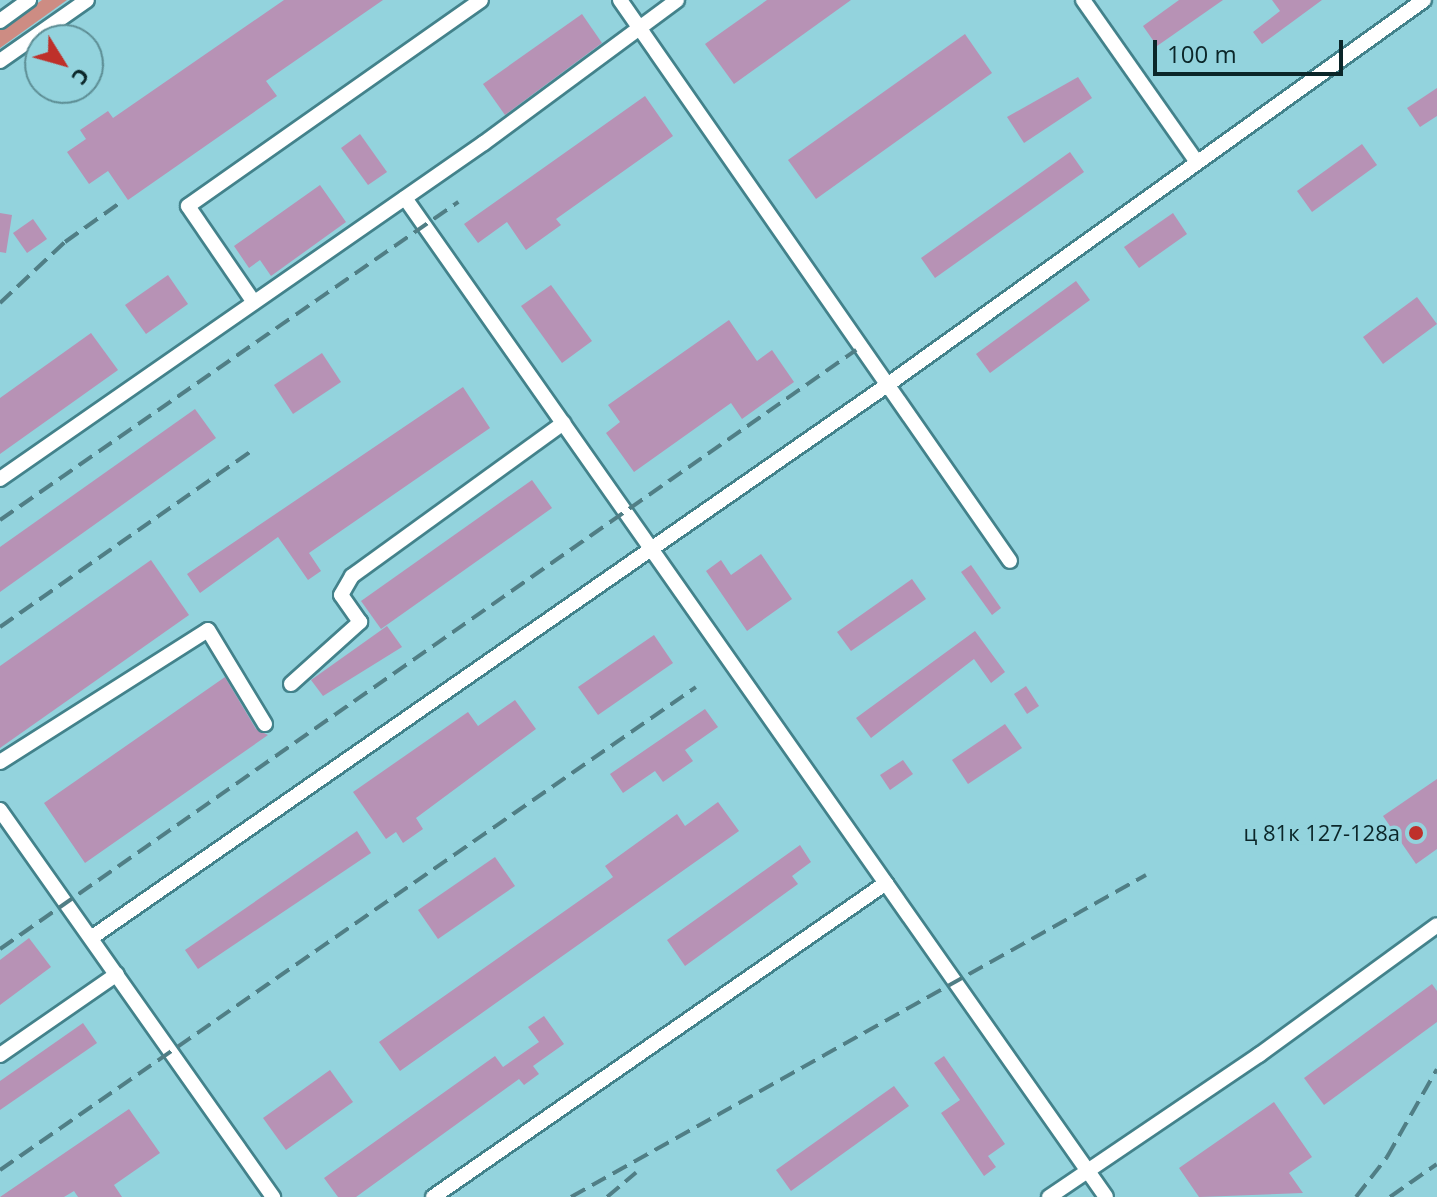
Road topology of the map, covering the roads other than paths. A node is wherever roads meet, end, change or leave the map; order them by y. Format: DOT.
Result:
graph roads {
  1 [pos="29,0"];
  2 [pos="87,0"];
  3 [pos="481,0"];
  4 [pos="620,0"];
  5 [pos="677,0"];
  6 [pos="1083,0"];
  7 [pos="1424,0"];
  8 [pos="0,21"];
  9 [pos="639,28"];
  10 [pos="0,61"];
  11 [pos="1197,162"];
  12 [pos="405,198"];
  13 [pos="253,301"];
  14 [pos="890,383"];
  15 [pos="563,423"];
  16 [pos="0,479"];
  17 [pos="652,550"];
  18 [pos="1010,561"];
  19 [pos="291,684"];
  20 [pos="265,724"];
  21 [pos="0,762"];
  22 [pos="3,819"];
  23 [pos="886,883"];
  24 [pos="1437,925"];
  25 [pos="91,938"];
  26 [pos="117,974"];
  27 [pos="0,1055"];
  28 [pos="1087,1170"];
  29 [pos="273,1197"];
  30 [pos="433,1197"];
  31 [pos="1049,1197"];
  32 [pos="1106,1197"];
  1 -- 8 [label="street"];
  2 -- 10 [label="street"];
  3 -- 13 [label="street"];
  4 -- 9 [label="street"];
  5 -- 9 [label="street"];
  6 -- 11 [label="street"];
  7 -- 11 [label="street"];
  9 -- 12 [label="street"];
  9 -- 14 [label="street"];
  11 -- 14 [label="street"];
  12 -- 13 [label="street"];
  12 -- 15 [label="street"];
  13 -- 16 [label="street"];
  14 -- 17 [label="street"];
  14 -- 18 [label="street"];
  15 -- 17 [label="street"];
  15 -- 19 [label="street"];
  17 -- 23 [label="street"];
  17 -- 25 [label="street"];
  20 -- 21 [label="street"];
  22 -- 25 [label="street"];
  23 -- 28 [label="street"];
  23 -- 30 [label="street"];
  24 -- 28 [label="street"];
  25 -- 26 [label="street"];
  26 -- 27 [label="street"];
  26 -- 29 [label="street"];
  28 -- 31 [label="street"];
  28 -- 32 [label="street"];
}
